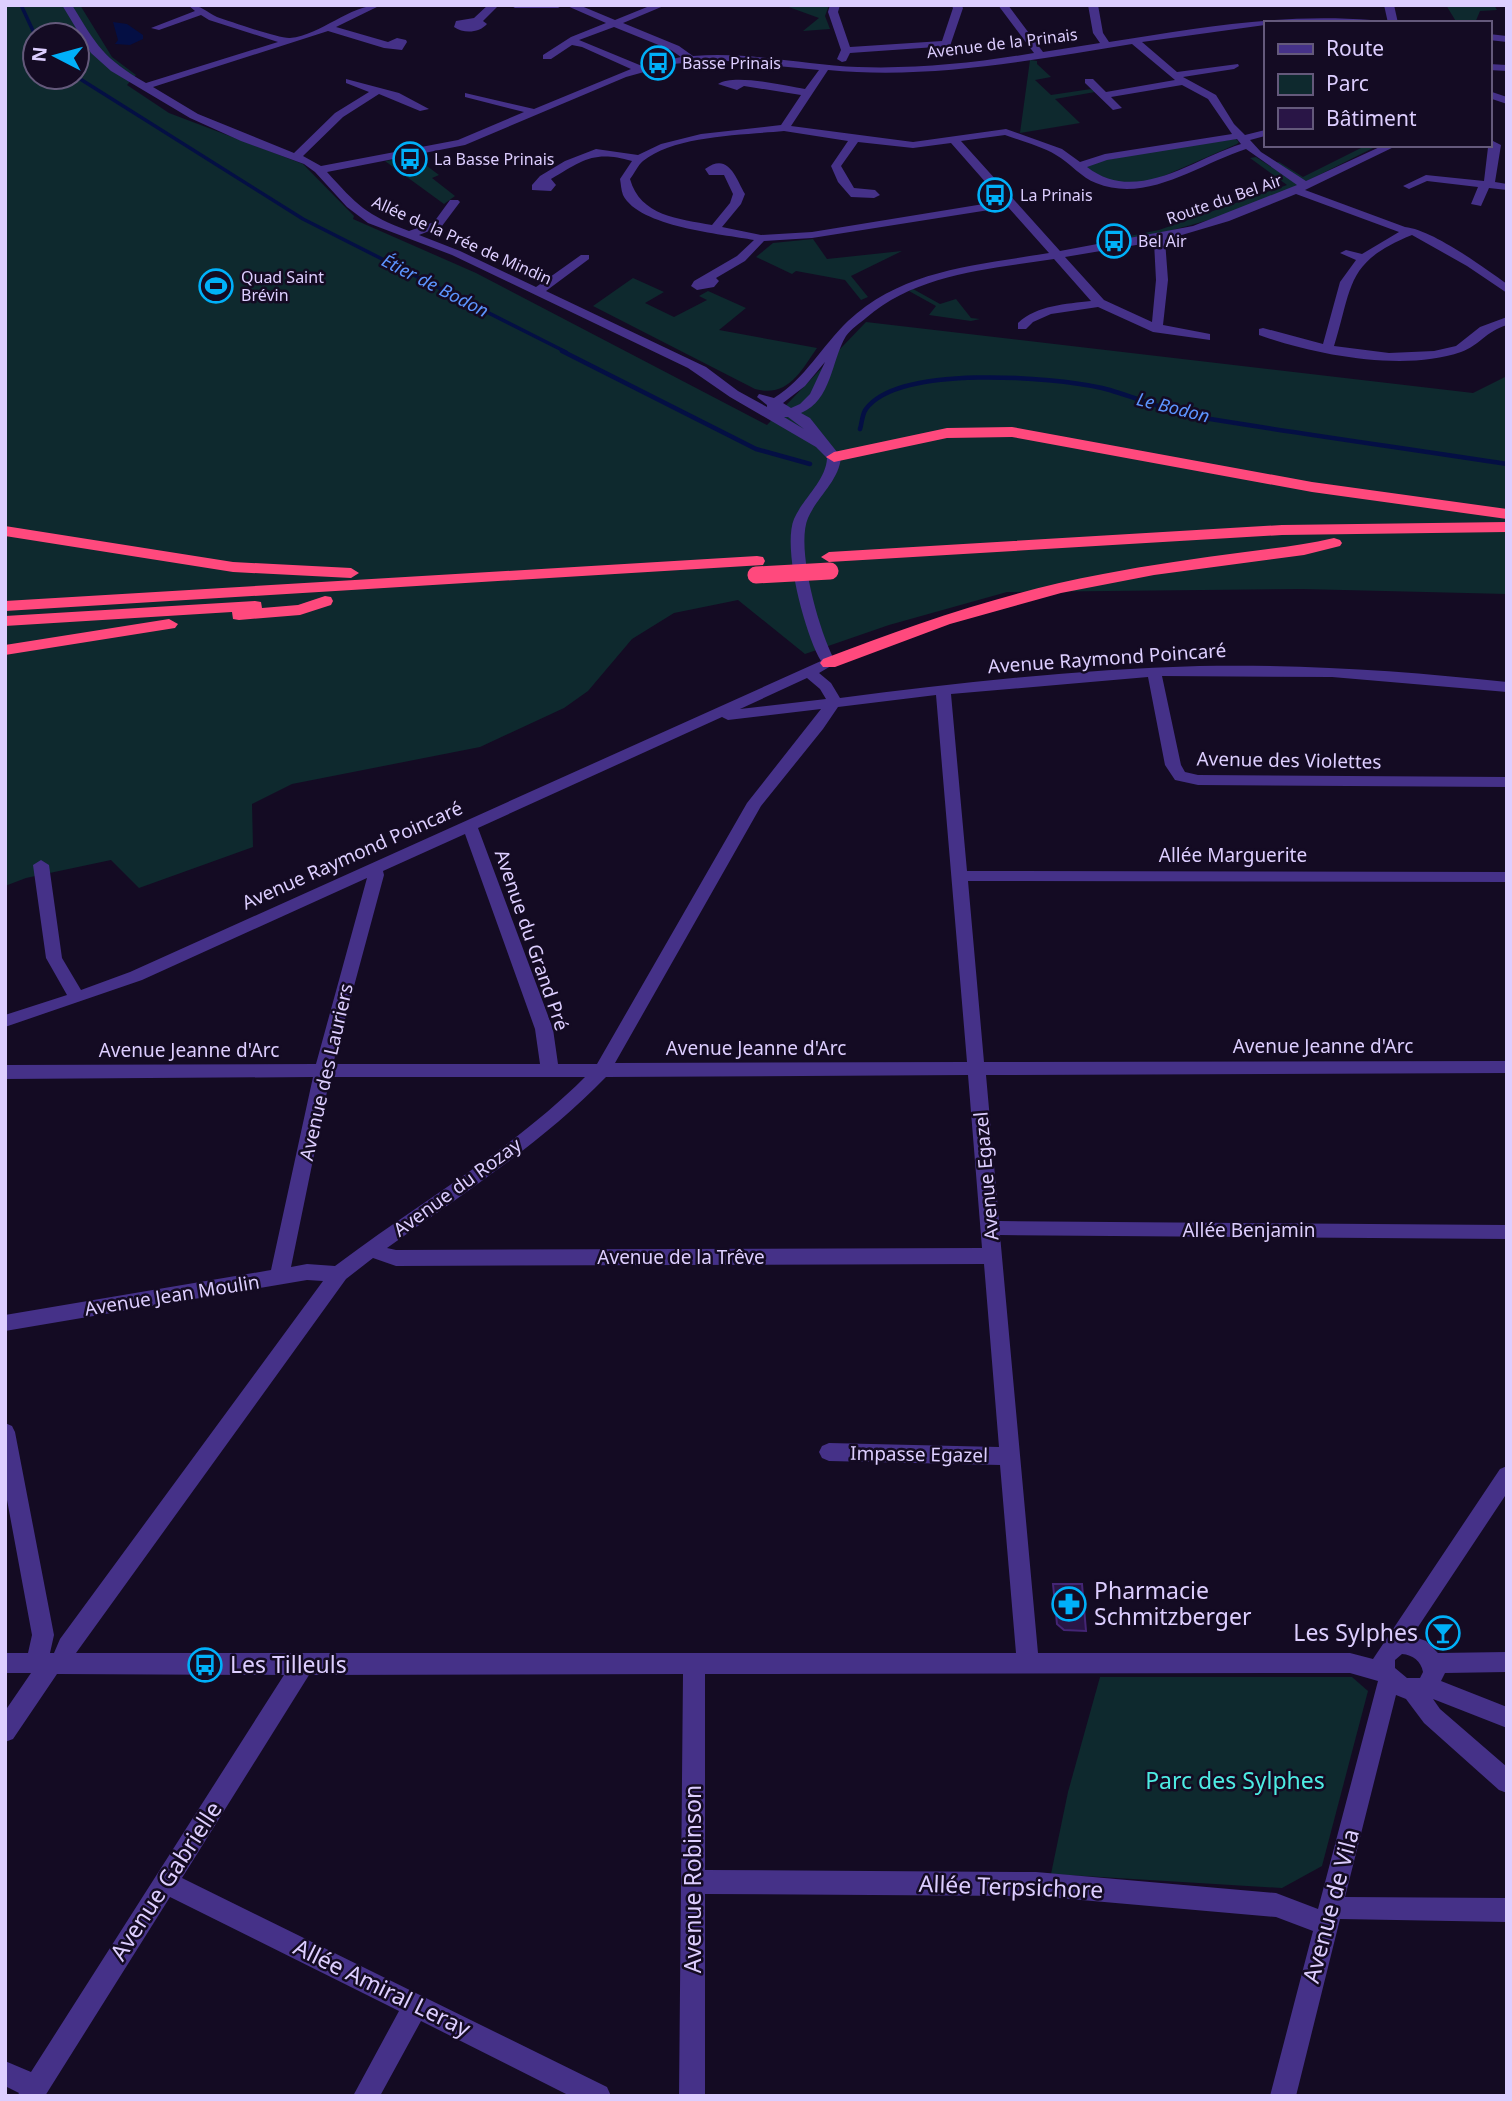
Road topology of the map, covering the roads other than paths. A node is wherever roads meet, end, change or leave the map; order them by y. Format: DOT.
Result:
graph roads {
  1 [pos="67,5"];
  2 [pos="350,5"];
  3 [pos="376,5"];
  4 [pos="494,5"];
  5 [pos="515,5"];
  6 [pos="558,5"];
  7 [pos="570,5"];
  8 [pos="661,5"];
  9 [pos="835,5"];
  10 [pos="956,5"];
  11 [pos="1003,5"];
  12 [pos="1093,5"];
  13 [pos="1306,5"];
  14 [pos="197,9"];
  15 [pos="365,10"];
  16 [pos="1314,19"];
  17 [pos="477,21"];
  18 [pos="1284,21"];
  19 [pos="1342,21"];
  20 [pos="1264,22"];
  21 [pos="616,23"];
  22 [pos="156,28"];
  23 [pos="328,28"];
  24 [pos="1135,41"];
  25 [pos="289,42"];
  26 [pos="571,42"];
  27 [pos="1106,45"];
  28 [pos="387,46"];
  29 [pos="846,50"];
  30 [pos="1223,55"];
  31 [pos="1041,56"];
  32 [pos="547,57"];
  33 [pos="689,58"];
  34 [pos="1234,66"];
  35 [pos="825,68"];
  36 [pos="639,69"];
  37 [pos="838,69"];
  38 [pos="1246,73"];
  39 [pos="1180,79"];
  40 [pos="1089,80"];
  41 [pos="350,81"];
  42 [pos="742,83"];
  43 [pos="143,87"];
  44 [pos="375,90"];
  45 [pos="808,93"];
  46 [pos="468,95"];
  47 [pos="1104,95"];
  48 [pos="1117,108"];
  49 [pos="424,109"];
  50 [pos="535,112"];
  51 [pos="784,128"];
  52 [pos="1264,133"];
  53 [pos="855,139"];
  54 [pos="954,140"];
  55 [pos="1243,140"];
  56 [pos="1497,145"];
  57 [pos="1388,147"];
  58 [pos="1058,151"];
  59 [pos="296,158"];
  60 [pos="1101,158"];
  61 [pos="639,159"];
  62 [pos="1079,166"];
  63 [pos="319,170"];
  64 [pos="727,172"];
  65 [pos="544,178"];
  66 [pos="1487,185"];
  67 [pos="1409,186"];
  68 [pos="1507,187"];
  69 [pos="1304,188"];
  70 [pos="850,191"];
  71 [pos="454,202"];
  72 [pos="1010,204"];
  73 [pos="1477,204"];
  74 [pos="715,228"];
  75 [pos="1413,231"];
  76 [pos="406,236"];
  77 [pos="761,237"];
  78 [pos="1159,237"];
  79 [pos="1346,253"];
  80 [pos="1057,255"];
  81 [pos="584,257"];
  82 [pos="1363,258"];
  83 [pos="708,277"];
  84 [pos="1507,290"];
  85 [pos="538,291"];
  86 [pos="1100,303"];
  87 [pos="1507,321"];
  88 [pos="1022,326"];
  89 [pos="1157,329"];
  90 [pos="1263,332"];
  91 [pos="840,337"];
  92 [pos="1206,337"];
  93 [pos="1328,347"];
  94 [pos="813,397"];
  95 [pos="773,409"];
  96 [pos="791,412"];
  97 [pos="812,427"];
  98 [pos="821,444"];
  99 [pos="834,457"];
  100 [pos="1507,514"];
  101 [pos="1507,527"];
  102 [pos="5,531"];
  103 [pos="1507,541"];
  104 [pos="1334,543"];
  105 [pos="830,564"];
  106 [pos="756,568"];
  107 [pos="457,579"];
  108 [pos="325,601"];
  109 [pos="5,606"];
  110 [pos="5,621"];
  111 [pos="5,650"];
  112 [pos="829,663"];
  113 [pos="1154,672"];
  114 [pos="810,673"];
  115 [pos="788,683"];
  116 [pos="1507,687"];
  117 [pos="943,690"];
  118 [pos="834,701"];
  119 [pos="806,707"];
  120 [pos="711,717"];
  121 [pos="1507,782"];
  122 [pos="470,826"];
  123 [pos="41,864"];
  124 [pos="374,869"];
  125 [pos="959,876"];
  126 [pos="1507,877"];
  127 [pos="77,999"];
  128 [pos="5,1021"];
  129 [pos="1507,1067"];
  130 [pos="976,1068"];
  131 [pos="550,1069"];
  132 [pos="323,1070"];
  133 [pos="602,1070"];
  134 [pos="5,1072"];
  135 [pos="990,1228"];
  136 [pos="1507,1232"];
  137 [pos="373,1247"];
  138 [pos="993,1256"];
  139 [pos="340,1275"];
  140 [pos="279,1277"];
  141 [pos="5,1323"];
  142 [pos="5,1432"];
  143 [pos="829,1452"];
  144 [pos="1010,1456"];
  145 [pos="1507,1475"];
  146 [pos="1418,1611"];
  147 [pos="1424,1655"];
  148 [pos="5,1662"];
  149 [pos="50,1662"];
  150 [pos="1028,1662"];
  151 [pos="1507,1662"];
  152 [pos="694,1663"];
  153 [pos="303,1665"];
  154 [pos="1400,1673"];
  155 [pos="1507,1718"];
  156 [pos="5,1731"];
  157 [pos="1507,1782"];
  158 [pos="165,1882"];
  159 [pos="692,1882"];
  160 [pos="1507,1910"];
  161 [pos="1329,1914"];
  162 [pos="416,2005"];
  163 [pos="5,2073"];
  164 [pos="32,2091"];
  165 [pos="366,2096"];
  166 [pos="598,2096"];
  167 [pos="692,2096"];
  168 [pos="1283,2096"];
  1 -- 43 [label="street, Allée de la Prée de Mindin"];
  2 -- 15 [label="street"];
  3 -- 15 [label="street"];
  4 -- 17 [label="street"];
  5 -- 6 [label="street"];
  7 -- 21 [label="street"];
  8 -- 21 [label="street"];
  9 -- 29 [label="street"];
  10 -- 29 [label="street"];
  11 -- 31 [label="street"];
  12 -- 27 [label="street"];
  13 -- 16 [label="street"];
  14 -- 22 [label="street"];
  14 -- 25 [label="street"];
  15 -- 23 [label="street"];
  16 -- 18 [label="street, Avenue de la Prinais"];
  16 -- 19 [label="street, Avenue de la Prinais"];
  20 -- 24 [label="street, Avenue de la Prinais"];
  21 -- 26 [label="street"];
  21 -- 33 [label="street"];
  23 -- 25 [label="street"];
  23 -- 28 [label="street"];
  24 -- 27 [label="street, Avenue de la Prinais"];
  24 -- 39 [label="street"];
  25 -- 43 [label="street"];
  26 -- 32 [label="street"];
  26 -- 36 [label="street"];
  27 -- 31 [label="street, Avenue de la Prinais"];
  29 -- 37 [label="street"];
  30 -- 34 [label="street"];
  31 -- 37 [label="street, Avenue de la Prinais"];
  33 -- 35 [label="street, Avenue de la Prinais"];
  33 -- 36 [label="street, Avenue de la Prinais"];
  34 -- 38 [label="street"];
  34 -- 39 [label="street"];
  35 -- 37 [label="street, Avenue de la Prinais"];
  35 -- 45 [label="street"];
  36 -- 50 [label="street, Avenue de la Prinais"];
  39 -- 47 [label="street"];
  39 -- 55 [label="street"];
  40 -- 47 [label="street"];
  41 -- 44 [label="street"];
  42 -- 45 [label="street"];
  43 -- 59 [label="street, Allée de la Prée de Mindin"];
  44 -- 49 [label="street"];
  44 -- 59 [label="street"];
  45 -- 51 [label="street"];
  46 -- 50 [label="street"];
  47 -- 48 [label="street"];
  50 -- 63 [label="street, Avenue de la Prinais"];
  51 -- 53 [label="street"];
  51 -- 61 [label="street"];
  52 -- 55 [label="street"];
  53 -- 54 [label="street"];
  53 -- 70 [label="street"];
  54 -- 58 [label="street"];
  54 -- 72 [label="street"];
  55 -- 60 [label="street"];
  55 -- 62 [label="street"];
  55 -- 69 [label="street"];
  56 -- 66 [label="street"];
  57 -- 69 [label="street, Route du Bel Air"];
  58 -- 60 [label="street"];
  58 -- 62 [label="street"];
  59 -- 63 [label="street, Allée de la Prée de Mindin"];
  60 -- 62 [label="street"];
  61 -- 65 [label="street"];
  61 -- 74 [label="street"];
  63 -- 76 [label="street, Allée de la Prée de Mindin"];
  64 -- 74 [label="street"];
  66 -- 67 [label="street"];
  66 -- 68 [label="street"];
  66 -- 73 [label="street"];
  69 -- 75 [label="street"];
  69 -- 78 [label="street, Route du Bel Air"];
  71 -- 76 [label="street"];
  72 -- 77 [label="street"];
  72 -- 80 [label="street"];
  74 -- 77 [label="street"];
  75 -- 82 [label="street"];
  75 -- 84 [label="street"];
  76 -- 85 [label="street, Allée de la Prée de Mindin"];
  77 -- 83 [label="street"];
  78 -- 80 [label="street, Route du Bel Air"];
  78 -- 89 [label="street"];
  79 -- 82 [label="street"];
  80 -- 86 [label="street"];
  80 -- 91 [label="street, Route du Bel Air"];
  81 -- 85 [label="street"];
  82 -- 93 [label="street"];
  85 -- 95 [label="street, Allée de la Prée de Mindin"];
  86 -- 88 [label="street"];
  86 -- 89 [label="street"];
  87 -- 93 [label="street"];
  89 -- 92 [label="street"];
  90 -- 93 [label="street"];
  91 -- 94 [label="street"];
  91 -- 95 [label="street, Route du Bel Air"];
  94 -- 96 [label="street"];
  94 -- 97 [label="street"];
  95 -- 96 [label="street"];
  95 -- 98 [label="street, Allée de la Prée de Mindin"];
  96 -- 97 [label="street"];
  97 -- 98 [label="street"];
  98 -- 99 [label="street"];
  99 -- 100 [label="highway"];
  99 -- 112 [label="street"];
  101 -- 105 [label="highway"];
  102 -- 107 [label="highway"];
  103 -- 104 [label="highway"];
  104 -- 105 [label="highway"];
  104 -- 112 [label="highway"];
  105 -- 106 [label="highway, bridge"];
  106 -- 107 [label="highway"];
  106 -- 108 [label="highway"];
  107 -- 109 [label="highway"];
  108 -- 110 [label="highway"];
  108 -- 111 [label="highway"];
  112 -- 114 [label="street, Avenue Raymond Poincaré"];
  113 -- 116 [label="street, Avenue Raymond Poincaré"];
  113 -- 117 [label="street, Avenue Raymond Poincaré"];
  113 -- 121 [label="street, Avenue des Violettes"];
  114 -- 115 [label="street, Avenue Raymond Poincaré"];
  114 -- 118 [label="street"];
  115 -- 119 [label="street"];
  115 -- 120 [label="street, Avenue Raymond Poincaré"];
  117 -- 118 [label="street, Avenue Raymond Poincaré"];
  117 -- 125 [label="street, Avenue Egazel"];
  118 -- 119 [label="street, Avenue Raymond Poincaré"];
  118 -- 133 [label="street, Avenue du Rozay"];
  119 -- 120 [label="street, Avenue Raymond Poincaré"];
  120 -- 122 [label="street, Avenue Raymond Poincaré"];
  122 -- 124 [label="street, Avenue Raymond Poincaré"];
  122 -- 131 [label="street, Avenue du Grand Pré"];
  123 -- 127 [label="street"];
  124 -- 127 [label="street, Avenue Raymond Poincaré"];
  124 -- 132 [label="street, Avenue des Lauriers"];
  125 -- 126 [label="street, Allée Marguerite"];
  125 -- 130 [label="street, Avenue Egazel"];
  127 -- 128 [label="street, Avenue Raymond Poincaré"];
  129 -- 130 [label="street, Avenue Jeanne d'Arc"];
  130 -- 133 [label="street, Avenue Jeanne d'Arc"];
  130 -- 135 [label="street, Avenue Egazel"];
  131 -- 132 [label="street, Avenue Jeanne d'Arc"];
  131 -- 133 [label="street, Avenue Jeanne d'Arc"];
  132 -- 134 [label="street, Avenue Jeanne d'Arc"];
  132 -- 140 [label="street, Avenue des Lauriers"];
  133 -- 137 [label="street, Avenue du Rozay"];
  135 -- 136 [label="street, Allée Benjamin"];
  135 -- 138 [label="street, Avenue Egazel"];
  137 -- 138 [label="street, Avenue de la Trêve"];
  137 -- 139 [label="street, Avenue du Rozay"];
  138 -- 144 [label="street, Avenue Egazel"];
  139 -- 140 [label="street, Avenue Jean Moulin"];
  139 -- 149 [label="street, Avenue du Rozay"];
  140 -- 141 [label="street, Avenue Jean Moulin"];
  142 -- 149 [label="street"];
  143 -- 144 [label="street, Impasse Egazel"];
  144 -- 150 [label="street, Avenue Egazel"];
  145 -- 146 [label="street"];
  146 -- 147 [label="street"];
  146 -- 154 [label="street, Avenue de Vila"];
  147 -- 151 [label="street"];
  147 -- 154 [label="street"];
  147 -- 154 [label="street"];
  148 -- 149 [label="street"];
  149 -- 153 [label="street"];
  149 -- 156 [label="street, Avenue du Rozay"];
  150 -- 152 [label="street"];
  150 -- 154 [label="street"];
  152 -- 153 [label="street"];
  152 -- 159 [label="street, Avenue Robinson"];
  153 -- 158 [label="street, Avenue Gabrielle"];
  154 -- 155 [label="street"];
  154 -- 157 [label="street"];
  154 -- 161 [label="street, Avenue de Vila"];
  158 -- 162 [label="street, Allée Amiral Leray"];
  158 -- 164 [label="street, Avenue Gabrielle"];
  159 -- 161 [label="street, Allée Terpsichore"];
  159 -- 167 [label="street, Avenue Robinson"];
  160 -- 161 [label="street, Allée Terpsichore"];
  161 -- 168 [label="street, Avenue de Vila"];
  162 -- 165 [label="street"];
  162 -- 166 [label="street, Allée Amiral Leray"];
  163 -- 164 [label="street"];
}
